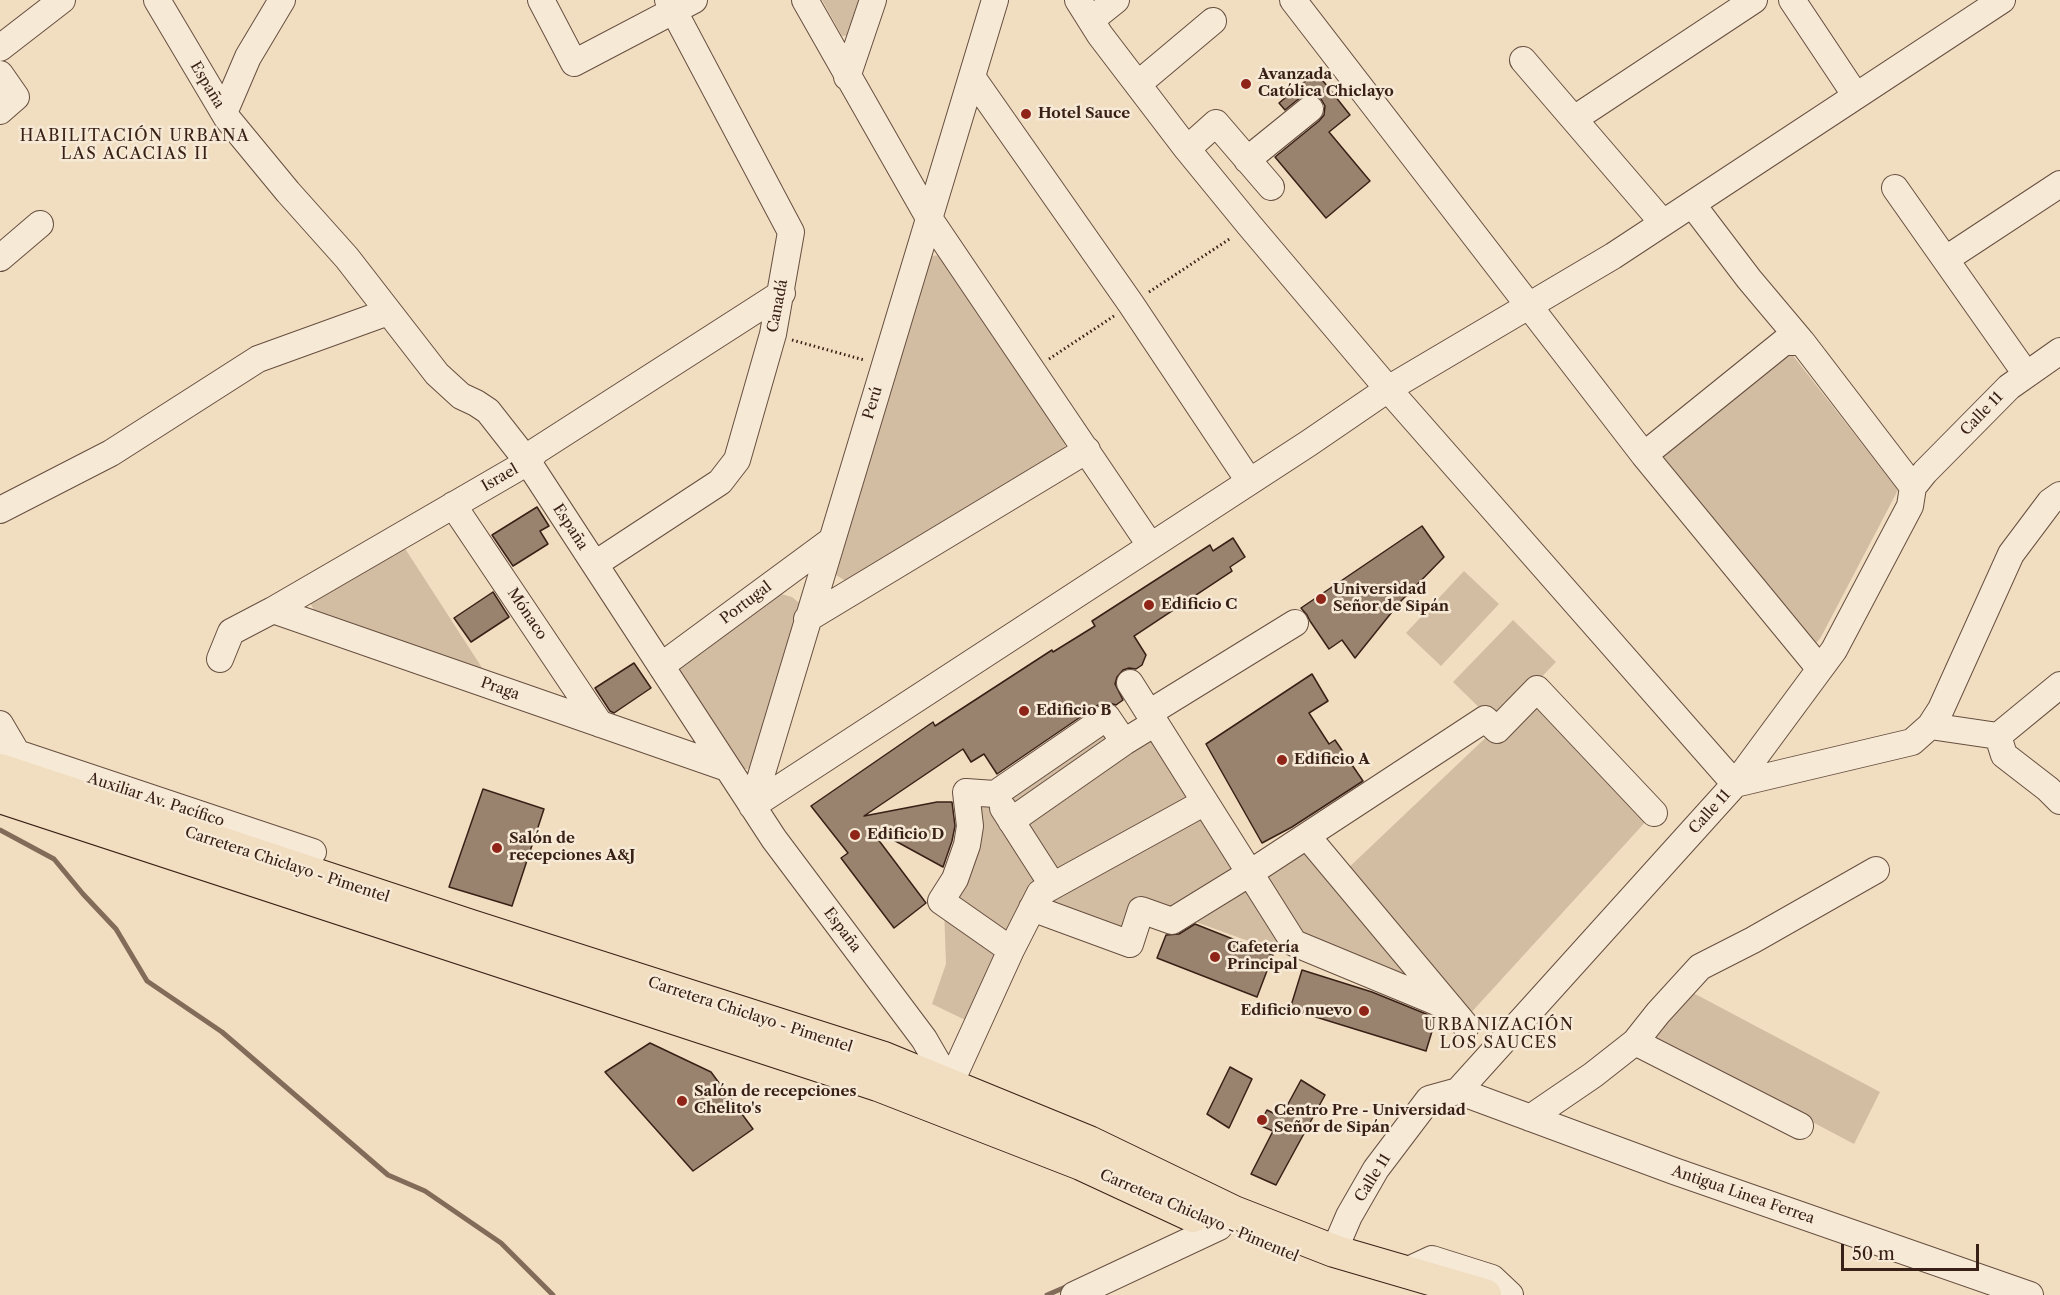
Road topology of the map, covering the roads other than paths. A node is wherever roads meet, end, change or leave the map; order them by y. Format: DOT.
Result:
graph roads {
  1 [pos="62,0"];
  2 [pos="157,0"];
  3 [pos="282,0"];
  4 [pos="541,0"];
  5 [pos="804,0"];
  6 [pos="873,0"];
  7 [pos="995,0"];
  8 [pos="1116,0"];
  9 [pos="1293,0"];
  10 [pos="1754,0"];
  11 [pos="1792,0"];
  12 [pos="2002,0"];
  13 [pos="679,4"];
  14 [pos="1084,10"];
  15 [pos="1213,21"];
  16 [pos="0,48"];
  17 [pos="1523,60"];
  18 [pos="0,74"];
  19 [pos="847,77"];
  20 [pos="972,77"];
  21 [pos="1138,84"];
  22 [pos="1856,96"];
  23 [pos="8,104"];
  24 [pos="1310,109"];
  25 [pos="224,113"];
  26 [pos="1574,119"];
  27 [pos="1187,149"];
  28 [pos="1247,159"];
  29 [pos="2060,184"];
  30 [pos="1271,187"];
  31 [pos="1895,188"];
  32 [pos="1692,204"];
  33 [pos="929,218"];
  34 [pos="1663,223"];
  35 [pos="40,224"];
  36 [pos="0,258"];
  37 [pos="1946,259"];
  38 [pos="782,293"];
  39 [pos="1530,306"];
  40 [pos="388,312"];
  41 [pos="1802,342"];
  42 [pos="2060,351"];
  43 [pos="2026,374"];
  44 [pos="1388,389"];
  45 [pos="1087,450"];
  46 [pos="1644,455"];
  47 [pos="528,462"];
  48 [pos="1249,481"];
  49 [pos="1914,487"];
  50 [pos="2060,495"];
  51 [pos="453,505"];
  52 [pos="0,510"];
  53 [pos="832,540"];
  54 [pos="1150,545"];
  55 [pos="595,564"];
  56 [pos="273,610"];
  57 [pos="807,619"];
  58 [pos="1295,623"];
  59 [pos="220,659"];
  60 [pos="661,666"];
  61 [pos="1820,669"];
  62 [pos="1130,683"];
  63 [pos="2060,685"];
  64 [pos="1152,718"];
  65 [pos="0,724"];
  66 [pos="600,724"];
  67 [pos="1930,726"];
  68 [pos="1998,736"];
  69 [pos="1124,742"];
  70 [pos="6,756"];
  71 [pos="1043,762"];
  72 [pos="727,768"];
  73 [pos="1735,784"];
  74 [pos="1061,786"];
  75 [pos="995,794"];
  76 [pos="0,797"];
  77 [pos="2060,801"];
  78 [pos="1205,802"];
  79 [pos="752,806"];
  80 [pos="1654,813"];
  81 [pos="1011,821"];
  82 [pos="1307,836"];
  83 [pos="313,852"];
  84 [pos="1876,870"];
  85 [pos="1250,873"];
  86 [pos="1053,886"];
  87 [pos="1032,908"];
  88 [pos="471,926"];
  89 [pos="1011,950"];
  90 [pos="1635,1042"];
  91 [pos="950,1084"];
  92 [pos="1458,1091"];
  93 [pos="1530,1118"];
  94 [pos="1800,1126"];
  95 [pos="1219,1227"];
  96 [pos="1334,1251"];
  97 [pos="1408,1283"];
  98 [pos="1079,1293"];
  99 [pos="1485,1295"];
  100 [pos="1510,1295"];
  101 [pos="2030,1295"];
  1 -- 16 [label="street"];
  2 -- 25 [label="street, España"];
  3 -- 25 [label="street"];
  4 -- 13 [label="street"];
  5 -- 19 [label="street"];
  6 -- 19 [label="street"];
  7 -- 20 [label="street, Perú"];
  8 -- 14 [label="street"];
  9 -- 39 [label="street"];
  10 -- 26 [label="street"];
  11 -- 22 [label="street"];
  12 -- 22 [label="street"];
  13 -- 38 [label="street, Canadá"];
  14 -- 21 [label="street"];
  15 -- 21 [label="street"];
  17 -- 26 [label="street"];
  18 -- 23 [label="street"];
  19 -- 33 [label="street"];
  20 -- 33 [label="street, Perú"];
  20 -- 48 [label="street"];
  21 -- 27 [label="street"];
  22 -- 32 [label="street"];
  24 -- 28 [label="street"];
  25 -- 40 [label="street, España"];
  26 -- 34 [label="street"];
  27 -- 28 [label="street"];
  27 -- 44 [label="street"];
  28 -- 30 [label="street"];
  29 -- 37 [label="street"];
  31 -- 37 [label="street"];
  32 -- 34 [label="street"];
  32 -- 41 [label="street"];
  33 -- 45 [label="street"];
  33 -- 53 [label="street, Perú"];
  34 -- 39 [label="street"];
  35 -- 36 [label="street"];
  37 -- 43 [label="street"];
  38 -- 47 [label="street, Israel"];
  38 -- 55 [label="street, Canadá"];
  39 -- 44 [label="street"];
  39 -- 46 [label="street"];
  40 -- 47 [label="street, España"];
  40 -- 52 [label="street"];
  41 -- 46 [label="street"];
  41 -- 49 [label="street"];
  42 -- 43 [label="street, Calle 11"];
  43 -- 49 [label="street, Calle 11"];
  44 -- 48 [label="street"];
  44 -- 73 [label="street"];
  45 -- 54 [label="street"];
  45 -- 57 [label="street"];
  46 -- 61 [label="street"];
  47 -- 51 [label="street, Israel"];
  47 -- 55 [label="street, España"];
  48 -- 54 [label="street"];
  49 -- 61 [label="street, Calle 11"];
  50 -- 67 [label="street"];
  51 -- 56 [label="street, Israel"];
  51 -- 66 [label="street, Mónaco"];
  53 -- 57 [label="street, Perú"];
  53 -- 60 [label="street, Portugal"];
  54 -- 79 [label="street"];
  55 -- 60 [label="street, España"];
  56 -- 59 [label="street, Israel"];
  56 -- 66 [label="street, Praga"];
  57 -- 79 [label="street, Perú"];
  58 -- 64 [label="street"];
  60 -- 72 [label="street, España"];
  61 -- 73 [label="street, Calle 11"];
  62 -- 64 [label="street"];
  63 -- 68 [label="street"];
  64 -- 69 [label="street"];
  64 -- 78 [label="street"];
  65 -- 70 [label="street"];
  66 -- 72 [label="street, Praga"];
  67 -- 68 [label="street"];
  67 -- 73 [label="street"];
  68 -- 77 [label="street"];
  69 -- 71 [label="street"];
  69 -- 74 [label="street"];
  70 -- 83 [label="street, Auxiliar Av. Pacífico"];
  70 -- 88 [label="main road, Carretera Chiclayo - Pimentel"];
  71 -- 74 [label="street"];
  71 -- 75 [label="street"];
  72 -- 79 [label="street, España"];
  73 -- 92 [label="street, Calle 11"];
  74 -- 81 [label="street"];
  75 -- 81 [label="street"];
  75 -- 89 [label="street"];
  76 -- 95 [label="main road, Carretera Chiclayo - Pimentel"];
  78 -- 85 [label="street"];
  78 -- 86 [label="street"];
  79 -- 91 [label="street, España"];
  80 -- 82 [label="street"];
  81 -- 86 [label="street"];
  82 -- 85 [label="street"];
  82 -- 85 [label="street"];
  83 -- 88 [label="main road"];
  84 -- 90 [label="street"];
  85 -- 87 [label="street"];
  86 -- 87 [label="street"];
  87 -- 89 [label="street"];
  88 -- 91 [label="main road, Carretera Chiclayo - Pimentel"];
  89 -- 91 [label="street"];
  90 -- 93 [label="street"];
  90 -- 94 [label="street"];
  91 -- 96 [label="main road, Carretera Chiclayo - Pimentel"];
  92 -- 93 [label="street, Antigua Linea Ferrea"];
  92 -- 96 [label="street, Calle 11"];
  93 -- 101 [label="street, Antigua Linea Ferrea"];
  95 -- 97 [label="main road, Carretera Chiclayo - Pimentel"];
  95 -- 98 [label="street"];
  96 -- 97 [label="main road, Carretera Chiclayo - Pimentel"];
  97 -- 99 [label="main road, Carretera Chiclayo - Pimentel"];
  97 -- 100 [label="street"];
}
